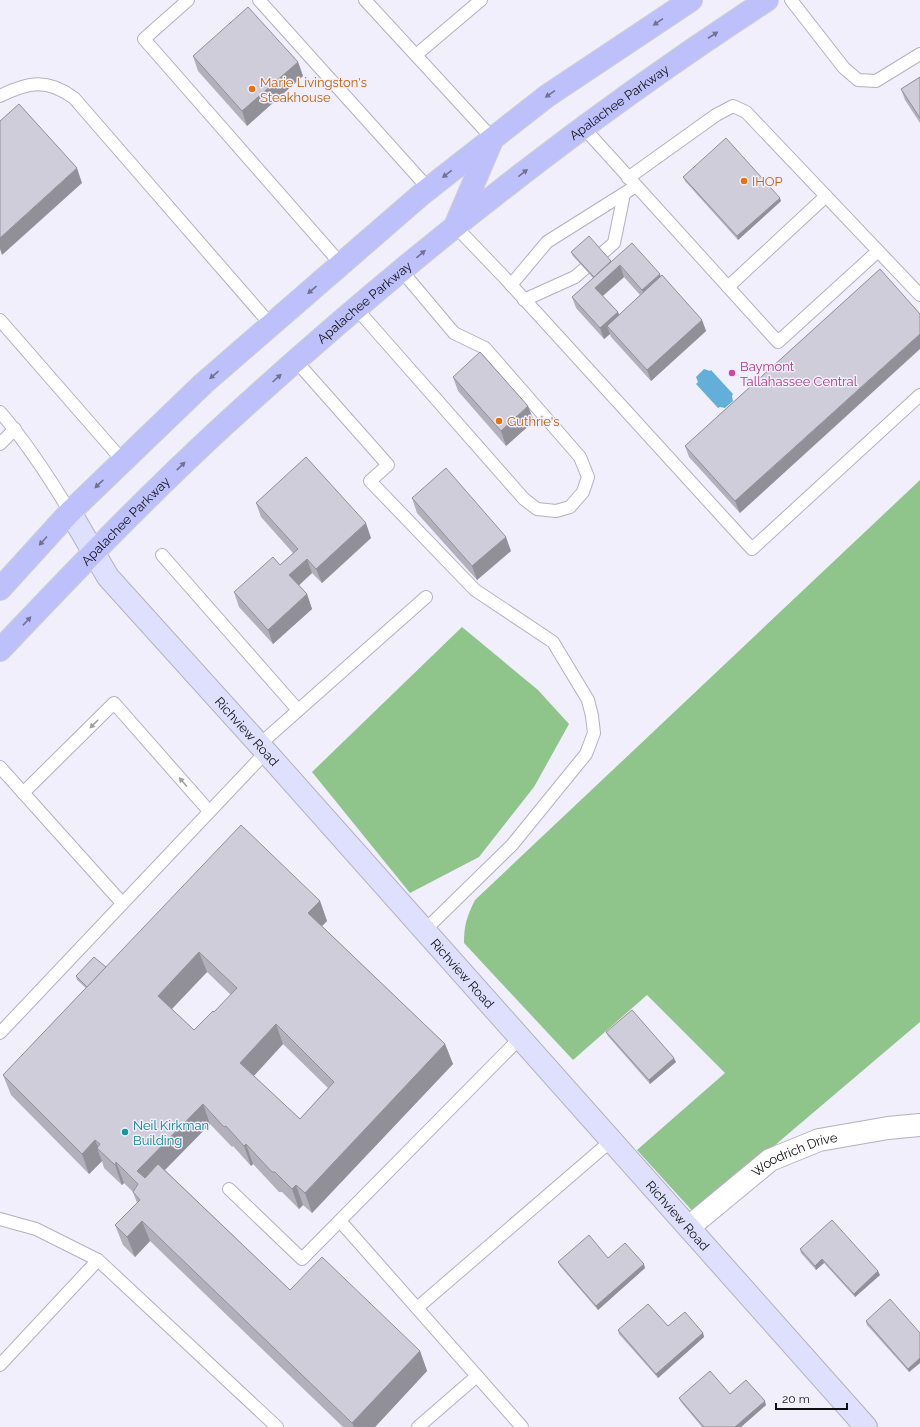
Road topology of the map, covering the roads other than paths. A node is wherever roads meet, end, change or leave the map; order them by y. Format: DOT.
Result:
graph roads {
  1 [pos="188,0"];
  2 [pos="259,0"];
  3 [pos="365,0"];
  4 [pos="481,0"];
  5 [pos="690,0"];
  6 [pos="767,0"];
  7 [pos="791,0"];
  8 [pos="920,54"];
  9 [pos="416,55"];
  10 [pos="0,96"];
  11 [pos="582,127"];
  12 [pos="493,139"];
  13 [pos="632,182"];
  14 [pos="428,188"];
  15 [pos="624,194"];
  16 [pos="826,196"];
  17 [pos="455,226"];
  18 [pos="878,251"];
  19 [pos="341,264"];
  20 [pos="402,270"];
  21 [pos="511,285"];
  22 [pos="728,287"];
  23 [pos="920,295"];
  24 [pos="524,300"];
  25 [pos="356,308"];
  26 [pos="0,320"];
  27 [pos="271,325"];
  28 [pos="296,361"];
  29 [pos="920,395"];
  30 [pos="0,412"];
  31 [pos="15,429"];
  32 [pos="0,444"];
  33 [pos="123,461"];
  34 [pos="70,512"];
  35 [pos="94,552"];
  36 [pos="162,554"];
  37 [pos="0,589"];
  38 [pos="426,597"];
  39 [pos="0,650"];
  40 [pos="298,710"];
  41 [pos="263,748"];
  42 [pos="0,767"];
  43 [pos="23,793"];
  44 [pos="209,812"];
  45 [pos="122,903"];
  46 [pos="425,930"];
  47 [pos="0,1032"];
  48 [pos="520,1038"];
  49 [pos="920,1125"];
  50 [pos="612,1140"];
  51 [pos="229,1189"];
  52 [pos="0,1220"];
  53 [pos="340,1221"];
  54 [pos="689,1227"];
  55 [pos="98,1260"];
  56 [pos="417,1308"];
  57 [pos="0,1365"];
  58 [pos="477,1376"];
  59 [pos="277,1427"];
  60 [pos="418,1427"];
  61 [pos="522,1427"];
  62 [pos="866,1427"];
  1 -- 19 [label="lane"];
  2 -- 14 [label="lane"];
  3 -- 9 [label="lane"];
  4 -- 9 [label="lane"];
  5 -- 12 [label="main road, one-way"];
  11 -- 6 [label="main road, Apalachee Parkway, one-way"];
  7 -- 8 [label="lane"];
  9 -- 12 [label="lane"];
  10 -- 27 [label="lane"];
  11 -- 13 [label="lane"];
  17 -- 11 [label="main road, Apalachee Parkway, one-way"];
  12 -- 14 [label="main road, one-way"];
  12 -- 17 [label="main road"];
  13 -- 15 [label="lane"];
  13 -- 16 [label="lane"];
  13 -- 22 [label="lane"];
  14 -- 19 [label="main road"];
  15 -- 21 [label="lane"];
  15 -- 24 [label="lane"];
  16 -- 18 [label="lane"];
  16 -- 22 [label="lane"];
  20 -- 17 [label="main road, Apalachee Parkway, one-way"];
  17 -- 21 [label="lane"];
  18 -- 22 [label="lane"];
  18 -- 23 [label="lane"];
  19 -- 27 [label="main road, one-way"];
  20 -- 25 [label="main road, Apalachee Parkway"];
  20 -- 25 [label="lane"];
  21 -- 24 [label="lane"];
  24 -- 29 [label="lane"];
  25 -- 28 [label="main road, Apalachee Parkway"];
  26 -- 33 [label="lane"];
  27 -- 33 [label="main road, one-way"];
  35 -- 28 [label="main road, Apalachee Parkway, one-way"];
  28 -- 46 [label="lane"];
  30 -- 31 [label="lane"];
  31 -- 32 [label="lane"];
  31 -- 34 [label="lane"];
  33 -- 34 [label="main road, one-way"];
  34 -- 35 [label="street, Richview Road"];
  34 -- 37 [label="main road, one-way"];
  39 -- 35 [label="main road, Apalachee Parkway, one-way"];
  35 -- 41 [label="street, Richview Road"];
  36 -- 40 [label="lane"];
  38 -- 40 [label="lane"];
  40 -- 41 [label="lane"];
  41 -- 44 [label="lane"];
  41 -- 46 [label="street, Richview Road"];
  42 -- 43 [label="lane"];
  44 -- 43 [label="lane, one-way"];
  43 -- 45 [label="lane"];
  44 -- 45 [label="lane"];
  45 -- 47 [label="lane"];
  46 -- 48 [label="street, Richview Road"];
  48 -- 50 [label="street, Richview Road"];
  48 -- 53 [label="lane"];
  49 -- 54 [label="street, Woodrich Drive"];
  50 -- 54 [label="street, Richview Road"];
  50 -- 56 [label="lane"];
  51 -- 53 [label="lane"];
  52 -- 55 [label="lane"];
  53 -- 56 [label="lane"];
  54 -- 62 [label="street, Richview Road"];
  55 -- 57 [label="lane"];
  55 -- 59 [label="lane"];
  56 -- 58 [label="lane"];
  58 -- 60 [label="lane"];
  58 -- 61 [label="lane"];
}
